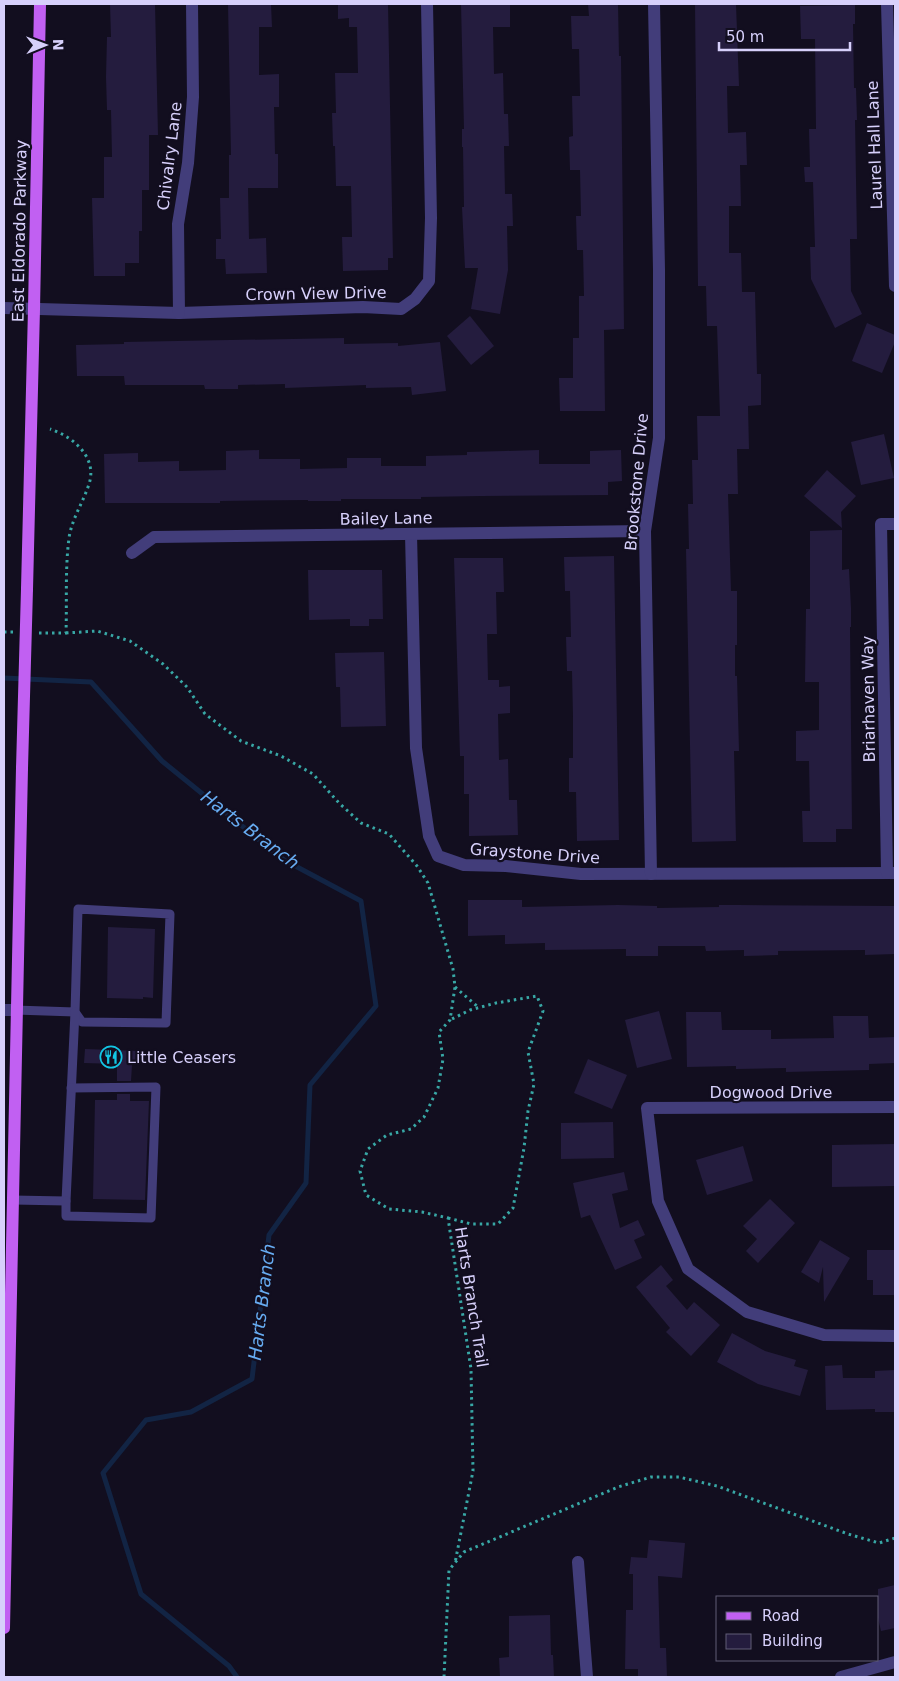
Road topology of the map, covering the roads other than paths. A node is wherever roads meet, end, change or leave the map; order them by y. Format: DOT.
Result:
graph roads {
  1 [pos="40,4"];
  2 [pos="192,4"];
  3 [pos="427,4"];
  4 [pos="654,4"];
  5 [pos="887,4"];
  6 [pos="895,286"];
  7 [pos="4,308"];
  8 [pos="34,308"];
  9 [pos="179,313"];
  10 [pos="895,524"];
  11 [pos="645,531"];
  12 [pos="411,534"];
  13 [pos="132,553"];
  14 [pos="891,873"];
  15 [pos="651,874"];
  16 [pos="9,1010"];
  17 [pos="75,1012"];
  18 [pos="71,1088"];
  19 [pos="895,1108"];
  20 [pos="13,1200"];
  21 [pos="66,1201"];
  22 [pos="895,1336"];
  23 [pos="578,1562"];
  24 [pos="4,1628"];
  25 [pos="895,1662"];
  26 [pos="587,1677"];
  27 [pos="841,1677"];
  1 -- 8 [label="main road, East Eldorado Parkway"];
  2 -- 9 [label="street, Chivalry Lane"];
  3 -- 9 [label="street, Crown View Drive"];
  4 -- 11 [label="street, Brookstone Drive"];
  5 -- 6 [label="street, Laurel Hall Lane"];
  7 -- 8 [label="street, Crown View Drive"];
  8 -- 9 [label="street, Crown View Drive"];
  8 -- 16 [label="main road, East Eldorado Parkway, bridge"];
  10 -- 14 [label="street, Briarhaven Way"];
  11 -- 12 [label="street, Bailey Lane"];
  11 -- 15 [label="street, Brookstone Drive"];
  12 -- 13 [label="street, Bailey Lane"];
  12 -- 15 [label="street, Graystone Drive"];
  14 -- 15 [label="street, Graystone Drive"];
  16 -- 17 [label="lane"];
  16 -- 20 [label="main road, East Eldorado Parkway"];
  17 -- 17 [label="lane"];
  17 -- 18 [label="lane"];
  18 -- 21 [label="lane"];
  18 -- 21 [label="lane"];
  19 -- 22 [label="street, Dogwood Drive"];
  20 -- 21 [label="lane"];
  20 -- 24 [label="main road, East Eldorado Parkway"];
  23 -- 26 [label="street"];
  25 -- 27 [label="street"];
}
